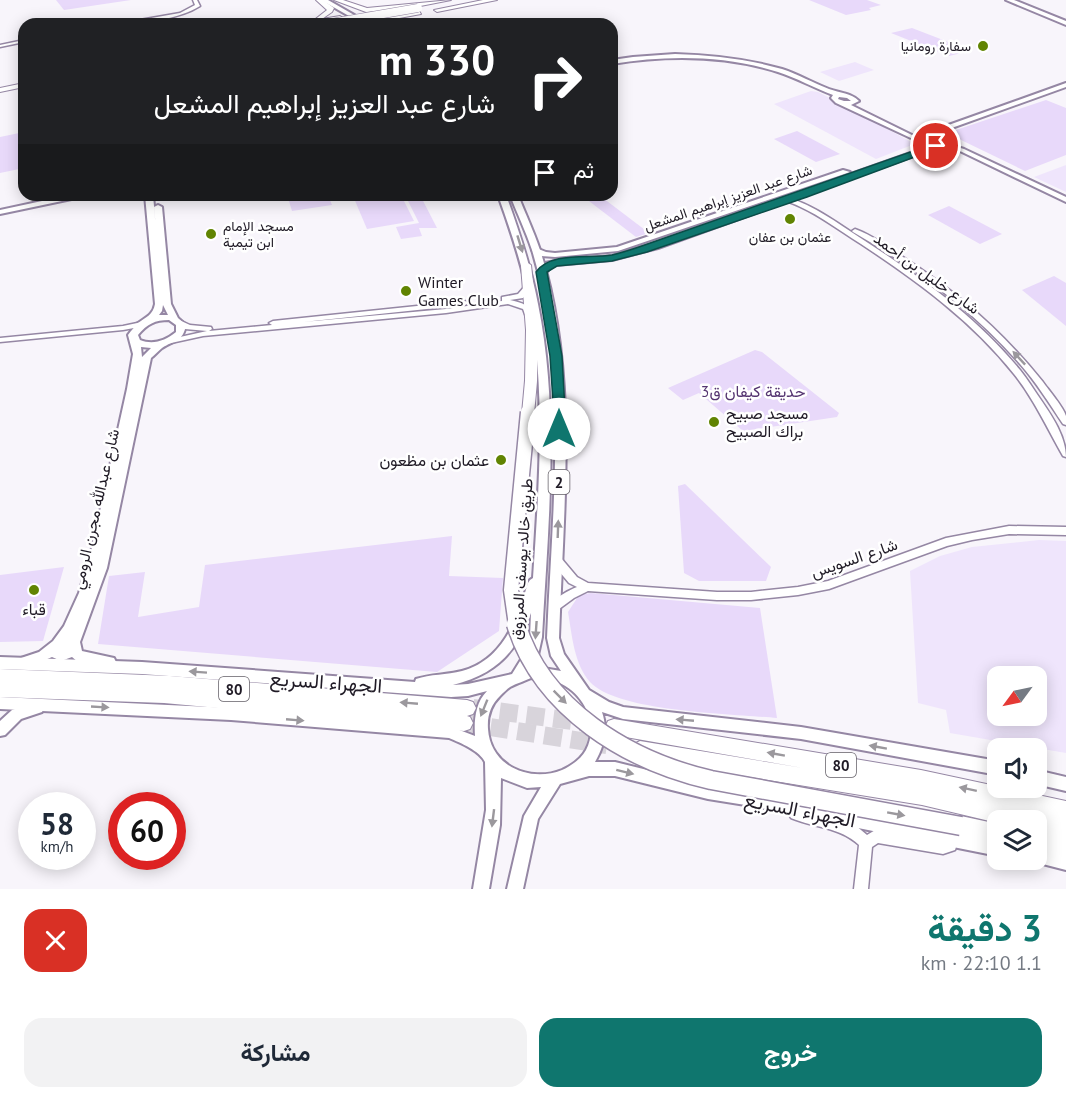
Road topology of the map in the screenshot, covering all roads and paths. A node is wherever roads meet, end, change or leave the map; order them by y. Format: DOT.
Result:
graph roads {
  1 [pos="195,0"];
  2 [pos="319,0"];
  3 [pos="324,0"];
  4 [pos="337,0"];
  5 [pos="448,0"];
  6 [pos="465,0"];
  7 [pos="480,0"];
  8 [pos="495,0"];
  9 [pos="1009,0"];
  10 [pos="1018,0"];
  11 [pos="417,8"];
  12 [pos="386,10"];
  13 [pos="152,18"];
  14 [pos="318,18"];
  15 [pos="355,18"];
  16 [pos="357,18"];
  17 [pos="360,18"];
  18 [pos="387,18"];
  19 [pos="405,18"];
  20 [pos="1066,21"];
  21 [pos="18,42"];
  22 [pos="0,46"];
  23 [pos="647,59"];
  24 [pos="618,61"];
  25 [pos="618,65"];
  26 [pos="18,81"];
  27 [pos="0,85"];
  28 [pos="18,86"];
  29 [pos="0,90"];
  30 [pos="1059,90"];
  31 [pos="838,99"];
  32 [pos="998,108"];
  33 [pos="1007,112"];
  34 [pos="924,131"];
  35 [pos="917,140"];
  36 [pos="943,141"];
  37 [pos="857,171"];
  38 [pos="824,183"];
  39 [pos="804,195"];
  40 [pos="1066,198"];
  41 [pos="788,200"];
  42 [pos="32,201"];
  43 [pos="52,201"];
  44 [pos="150,201"];
  45 [pos="157,201"];
  46 [pos="504,201"];
  47 [pos="516,201"];
  48 [pos="761,201"];
  49 [pos="747,206"];
  50 [pos="769,206"];
  51 [pos="0,207"];
  52 [pos="757,211"];
  53 [pos="0,212"];
  54 [pos="864,240"];
  55 [pos="636,243"];
  56 [pos="624,247"];
  57 [pos="536,250"];
  58 [pos="643,250"];
  59 [pos="632,253"];
  60 [pos="572,258"];
  61 [pos="526,265"];
  62 [pos="918,269"];
  63 [pos="542,272"];
  64 [pos="908,272"];
  65 [pos="929,277"];
  66 [pos="918,279"];
  67 [pos="528,288"];
  68 [pos="964,304"];
  69 [pos="955,306"];
  70 [pos="445,308"];
  71 [pos="177,320"];
  72 [pos="310,321"];
  73 [pos="145,322"];
  74 [pos="532,330"];
  75 [pos="0,340"];
  76 [pos="135,340"];
  77 [pos="166,343"];
  78 [pos="0,345"];
  79 [pos="538,377"];
  80 [pos="1024,381"];
  81 [pos="1038,381"];
  82 [pos="1042,407"];
  83 [pos="1058,409"];
  84 [pos="1066,422"];
  85 [pos="561,426"];
  86 [pos="1066,454"];
  87 [pos="1063,533"];
  88 [pos="540,559"];
  89 [pos="557,561"];
  90 [pos="587,587"];
  91 [pos="555,606"];
  92 [pos="73,647"];
  93 [pos="56,648"];
  94 [pos="0,663"];
  95 [pos="17,664"];
  96 [pos="142,668"];
  97 [pos="0,677"];
  98 [pos="512,677"];
  99 [pos="367,685"];
  100 [pos="0,689"];
  101 [pos="583,690"];
  102 [pos="0,703"];
  103 [pos="59,705"];
  104 [pos="614,726"];
  105 [pos="0,730"];
  106 [pos="612,746"];
  107 [pos="489,755"];
  108 [pos="987,766"];
  109 [pos="561,777"];
  110 [pos="1047,780"];
  111 [pos="1066,784"];
  112 [pos="789,805"];
  113 [pos="1066,810"];
  114 [pos="987,811"];
  115 [pos="1047,826"];
  116 [pos="1066,830"];
  117 [pos="956,833"];
  118 [pos="987,834"];
  119 [pos="866,843"];
  120 [pos="987,844"];
  121 [pos="1047,844"];
  122 [pos="1066,848"];
  123 [pos="1047,858"];
  124 [pos="1066,862"];
  125 [pos="480,889"];
  126 [pos="515,889"];
  127 [pos="861,889"];
  1 -- 13 [label="street"];
  2 -- 14 [label="highway"];
  3 -- 16 [label="main road"];
  4 -- 11 [label="highway"];
  4 -- 16 [label="main road"];
  5 -- 11 [label="highway"];
  6 -- 11 [label="highway"];
  7 -- 11 [label="highway"];
  8 -- 19 [label="highway"];
  9 -- 20 [label="main road"];
  10 -- 20 [label="main road"];
  11 -- 12 [label="highway"];
  11 -- 15 [label="highway, bridge"];
  11 -- 17 [label="highway, bridge"];
  12 -- 16 [label="highway"];
  12 -- 18 [label="highway"];
  21 -- 22 [label="street"];
  23 -- 24 [label="main road"];
  23 -- 25 [label="main road"];
  23 -- 31 [label="main road"];
  26 -- 27 [label="highway"];
  28 -- 29 [label="highway"];
  30 -- 32 [label="main road, شارع عبد العزيز إبراهيم المشعل"];
  30 -- 33 [label="main road, شارع عبد العزيز إبراهيم المشعل"];
  31 -- 34 [label="main road"];
  31 -- 35 [label="main road"];
  32 -- 33 [label="main road"];
  32 -- 34 [label="main road, شارع عبد العزيز إبراهيم المشعل"];
  33 -- 36 [label="main road, شارع عبد العزيز إبراهيم المشعل"];
  34 -- 35 [label="main road"];
  34 -- 36 [label="main road"];
  35 -- 36 [label="main road"];
  35 -- 37 [label="main road, شارع عبد العزيز إبراهيم المشعل"];
  36 -- 37 [label="main road, شارع عبد العزيز إبراهيم المشعل"];
  36 -- 40 [label="main road"];
  37 -- 38 [label="main road, شارع عبد العزيز إبراهيم المشعل"];
  37 -- 38 [label="main road, شارع عبد العزيز إبراهيم المشعل"];
  38 -- 39 [label="main road, شارع عبد العزيز إبراهيم المشعل"];
  38 -- 48 [label="main road, شارع عبد العزيز إبراهيم المشعل"];
  39 -- 41 [label="main road, شارع عبد العزيز إبراهيم المشعل"];
  39 -- 54 [label="street, شارع خليل بن أحمد"];
  41 -- 50 [label="main road, شارع عبد العزيز إبراهيم المشعل"];
  41 -- 54 [label="street, شارع خليل بن أحمد"];
  42 -- 51 [label="main road"];
  43 -- 53 [label="main road"];
  44 -- 73 [label="main road"];
  45 -- 71 [label="main road"];
  46 -- 61 [label="main road, طريق خالد يوسف المرزوق / 2, one-way"];
  47 -- 57 [label="main road, طريق خالد يوسف المرزوق / 2"];
  48 -- 49 [label="main road, شارع عبد العزيز إبراهيم المشعل"];
  48 -- 50 [label="main road"];
  49 -- 52 [label="main road"];
  49 -- 55 [label="main road, شارع عبد العزيز إبراهيم المشعل"];
  50 -- 52 [label="main road, شارع عبد العزيز إبراهيم المشعل"];
  52 -- 58 [label="main road, شارع عبد العزيز إبراهيم المشعل"];
  54 -- 62 [label="street, شارع خليل بن أحمد"];
  54 -- 64 [label="street, شارع خليل بن أحمد"];
  55 -- 56 [label="main road, شارع عبد العزيز إبراهيم المشعل"];
  55 -- 58 [label="main road"];
  56 -- 59 [label="main road"];
  56 -- 60 [label="main road, شارع عبد العزيز إبراهيم المشعل"];
  57 -- 60 [label="main road, شارع عبد العزيز إبراهيم المشعل"];
  57 -- 63 [label="main road, طريق خالد يوسف المرزوق / 2"];
  58 -- 59 [label="main road, شارع عبد العزيز إبراهيم المشعل"];
  59 -- 60 [label="main road, شارع عبد العزيز إبراهيم المشعل"];
  60 -- 63 [label="main road, شارع عبد العزيز إبراهيم المشعل"];
  61 -- 67 [label="highway"];
  61 -- 79 [label="main road, طريق خالد يوسف المرزوق / 2"];
  62 -- 64 [label="street"];
  62 -- 65 [label="street, شارع خليل بن أحمد"];
  63 -- 85 [label="main road, طريق خالد يوسف المرزوق / 2"];
  64 -- 66 [label="street, شارع خليل بن أحمد"];
  65 -- 66 [label="street"];
  65 -- 68 [label="street, شارع خليل بن أحمد"];
  66 -- 69 [label="street, شارع خليل بن أحمد"];
  67 -- 70 [label="street"];
  67 -- 74 [label="highway"];
  68 -- 69 [label="street"];
  81 -- 68 [label="street, شارع خليل بن أحمد, one-way"];
  69 -- 80 [label="street, شارع خليل بن أحمد"];
  70 -- 72 [label="street"];
  70 -- 74 [label="street"];
  71 -- 72 [label="street"];
  71 -- 73 [label="main road"];
  71 -- 77 [label="main road, شارع عبدالله مجرن الرومي"];
  72 -- 77 [label="street"];
  73 -- 75 [label="street"];
  73 -- 76 [label="main road"];
  74 -- 79 [label="highway"];
  76 -- 77 [label="main road"];
  76 -- 78 [label="street"];
  76 -- 93 [label="main road, شارع عبدالله مجرن الرومي"];
  77 -- 92 [label="main road, شارع عبدالله مجرن الرومي"];
  79 -- 85 [label="main road"];
  79 -- 88 [label="main road, طريق خالد يوسف المرزوق / 2"];
  79 -- 117 [label="highway, one-way, bridge"];
  80 -- 81 [label="street"];
  80 -- 82 [label="street, شارع خليل بن أحمد"];
  81 -- 83 [label="street, شارع خليل بن أحمد"];
  82 -- 83 [label="street"];
  82 -- 86 [label="street, شارع خليل بن أحمد"];
  83 -- 84 [label="street, شارع خليل بن أحمد"];
  89 -- 85 [label="main road, طريق خالد يوسف المرزوق / 2, one-way"];
  87 -- 90 [label="street, شارع السويس"];
  88 -- 98 [label="main road, طريق خالد يوسف المرزوق / 2, one-way"];
  88 -- 99 [label="main road"];
  89 -- 90 [label="street"];
  89 -- 91 [label="main road, طريق خالد يوسف المرزوق / 2"];
  90 -- 91 [label="street"];
  91 -- 101 [label="main road, طريق خالد يوسف المرزوق / 2"];
  92 -- 93 [label="main road"];
  92 -- 96 [label="main road"];
  93 -- 95 [label="main road"];
  94 -- 95 [label="main road, الجهراء السريع"];
  95 -- 96 [label="main road, الجهراء السريع"];
  99 -- 96 [label="main road, الجهراء السريع, one-way"];
  100 -- 97 [label="highway, الجهراء السريع / 80, one-way"];
  98 -- 99 [label="main road, الجهراء السريع"];
  98 -- 101 [label="main road"];
  98 -- 107 [label="main road, one-way"];
  108 -- 101 [label="main road, one-way"];
  101 -- 109 [label="main road"];
  102 -- 103 [label="main road"];
  103 -- 105 [label="main road"];
  103 -- 107 [label="main road, one-way"];
  113 -- 104 [label="highway, 80, one-way"];
  106 -- 114 [label="highway, الجهراء السريع / 80"];
  107 -- 109 [label="main road"];
  107 -- 125 [label="main road, one-way"];
  109 -- 112 [label="main road, الجهراء السريع, one-way"];
  109 -- 126 [label="main road"];
  110 -- 111 [label="main road"];
  112 -- 117 [label="main road, الجهراء السريع"];
  112 -- 119 [label="street"];
  115 -- 116 [label="highway"];
  117 -- 118 [label="highway"];
  117 -- 119 [label="street"];
  117 -- 120 [label="main road, الجهراء السريع"];
  119 -- 127 [label="street"];
  121 -- 122 [label="highway"];
  123 -- 124 [label="main road"];
}
